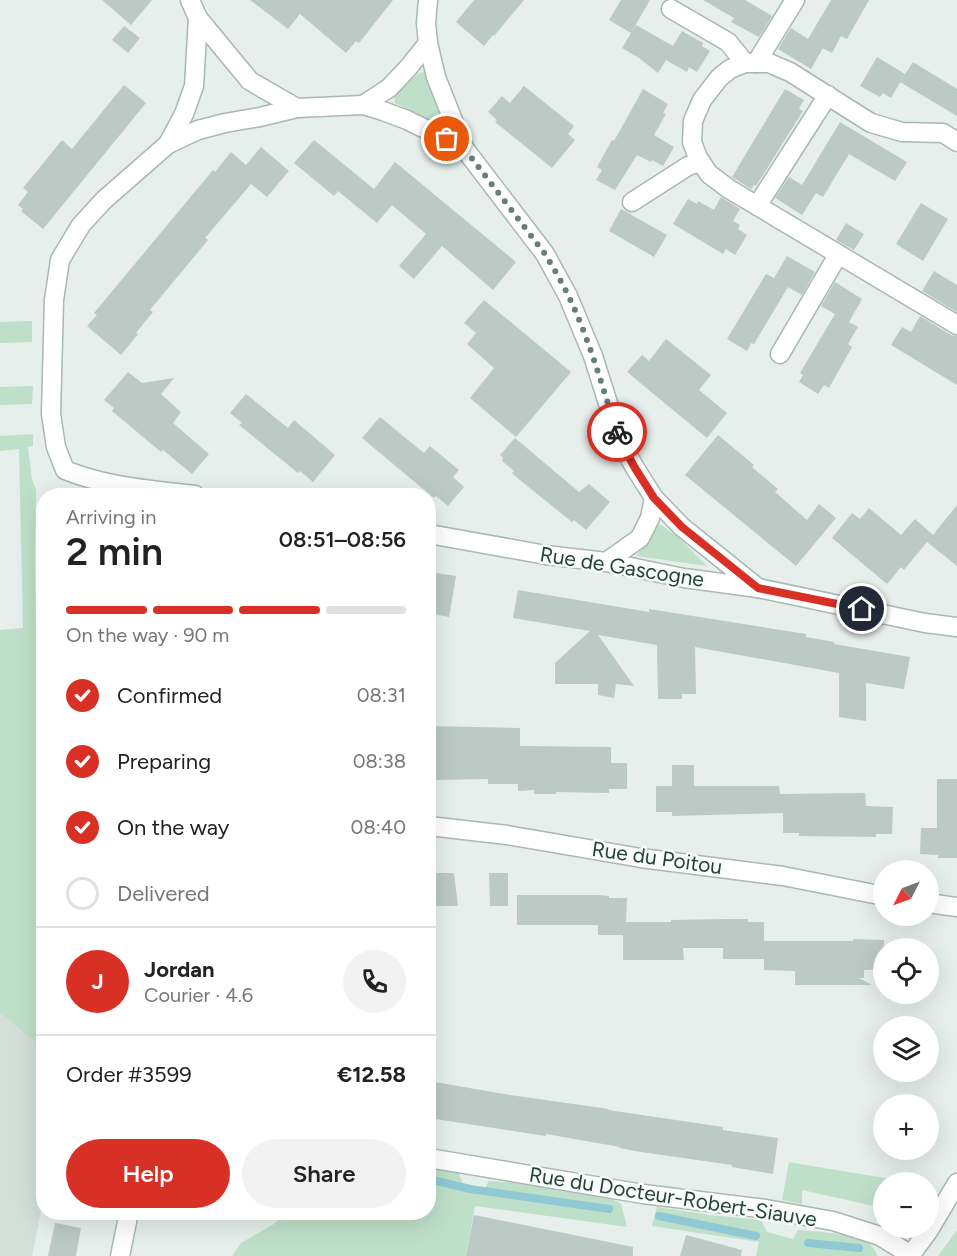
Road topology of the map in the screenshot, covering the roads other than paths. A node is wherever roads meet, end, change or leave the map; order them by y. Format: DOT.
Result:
graph roads {
  1 [pos="190,0"];
  2 [pos="428,0"];
  3 [pos="795,0"];
  4 [pos="671,9"];
  5 [pos="198,18"];
  6 [pos="428,43"];
  7 [pos="751,63"];
  8 [pos="828,95"];
  9 [pos="363,105"];
  10 [pos="297,108"];
  11 [pos="957,142"];
  12 [pos="168,144"];
  13 [pos="464,148"];
  14 [pos="701,162"];
  15 [pos="632,202"];
  16 [pos="757,206"];
  17 [pos="838,255"];
  18 [pos="957,325"];
  19 [pos="780,354"];
  20 [pos="134,488"];
  21 [pos="654,498"];
  22 [pos="436,535"];
  23 [pos="606,562"];
  24 [pos="758,588"];
  25 [pos="957,627"];
  26 [pos="436,827"];
  27 [pos="873,894"];
  28 [pos="939,905"];
  29 [pos="957,907"];
  30 [pos="436,1159"];
  31 [pos="957,1183"];
  32 [pos="127,1220"];
  33 [pos="120,1256"];
  34 [pos="910,1256"];
  1 -- 5 [label="street"];
  2 -- 6 [label="street"];
  3 -- 7 [label="street"];
  4 -- 7 [label="street"];
  5 -- 10 [label="street"];
  5 -- 12 [label="street"];
  6 -- 9 [label="street"];
  6 -- 13 [label="street"];
  7 -- 8 [label="street"];
  7 -- 14 [label="street"];
  8 -- 11 [label="street"];
  8 -- 16 [label="street"];
  9 -- 10 [label="street"];
  9 -- 13 [label="street"];
  10 -- 12 [label="street"];
  12 -- 20 [label="street"];
  13 -- 21 [label="street"];
  14 -- 15 [label="street"];
  14 -- 16 [label="street"];
  16 -- 17 [label="street"];
  17 -- 18 [label="street"];
  17 -- 19 [label="street"];
  21 -- 23 [label="street"];
  21 -- 24 [label="street"];
  22 -- 23 [label="street, Rue de Gascogne"];
  23 -- 24 [label="street, Rue de Gascogne"];
  24 -- 25 [label="street, Rue de Gascogne"];
  26 -- 27 [label="street, Rue du Poitou"];
  28 -- 29 [label="street"];
  30 -- 34 [label="street, Rue du Docteur-Robert-Siauve"];
  31 -- 34 [label="street"];
  32 -- 33 [label="street"];
}
